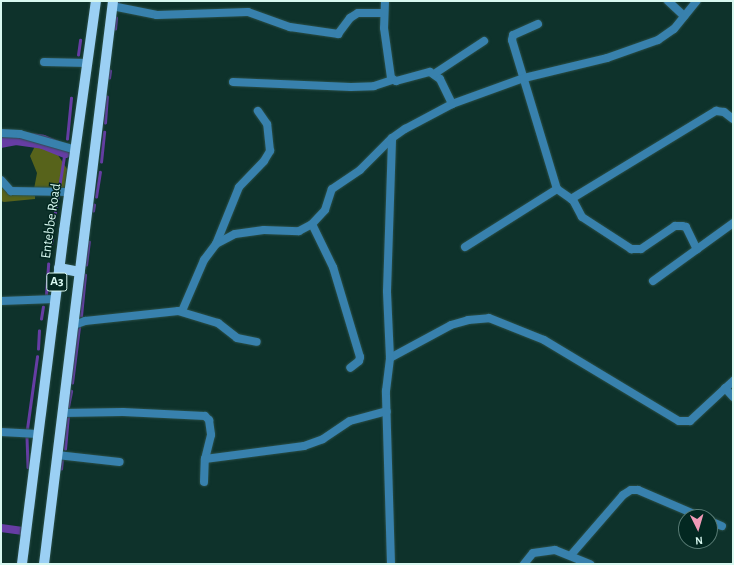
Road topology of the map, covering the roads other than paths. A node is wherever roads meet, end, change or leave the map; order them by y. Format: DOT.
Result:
graph roads {
  1 [pos="96,1"];
  2 [pos="385,1"];
  3 [pos="668,1"];
  4 [pos="696,1"];
  5 [pos="113,4"];
  6 [pos="384,13"];
  7 [pos="684,16"];
  8 [pos="538,24"];
  9 [pos="484,41"];
  10 [pos="44,62"];
  11 [pos="88,63"];
  12 [pos="434,74"];
  13 [pos="524,78"];
  14 [pos="393,80"];
  15 [pos="233,82"];
  16 [pos="452,104"];
  17 [pos="258,111"];
  18 [pos="733,119"];
  19 [pos="1,134"];
  20 [pos="392,138"];
  21 [pos="76,150"];
  22 [pos="1,180"];
  23 [pos="557,189"];
  24 [pos="70,192"];
  25 [pos="571,199"];
  26 [pos="733,223"];
  27 [pos="312,224"];
  28 [pos="216,244"];
  29 [pos="465,247"];
  30 [pos="697,250"];
  31 [pos="59,268"];
  32 [pos="80,272"];
  33 [pos="653,281"];
  34 [pos="55,299"];
  35 [pos="1,300"];
  36 [pos="182,311"];
  37 [pos="74,325"];
  38 [pos="257,342"];
  39 [pos="390,358"];
  40 [pos="350,368"];
  41 [pos="733,381"];
  42 [pos="725,388"];
  43 [pos="733,398"];
  44 [pos="387,411"];
  45 [pos="62,413"];
  46 [pos="1,432"];
  47 [pos="38,434"];
  48 [pos="57,455"];
  49 [pos="205,459"];
  50 [pos="120,462"];
  51 [pos="204,482"];
  52 [pos="682,509"];
  53 [pos="718,524"];
  54 [pos="722,526"];
  55 [pos="571,555"];
  56 [pos="22,564"];
  57 [pos="44,564"];
  58 [pos="391,564"];
  59 [pos="524,564"];
  60 [pos="590,564"];
  1 -- 11 [label="main road, Entebbe Road / A3"];
  2 -- 6 [label="street"];
  3 -- 7 [label="street"];
  4 -- 7 [label="street"];
  5 -- 6 [label="street"];
  5 -- 32 [label="main road, A3"];
  6 -- 14 [label="street"];
  7 -- 13 [label="street"];
  8 -- 13 [label="street"];
  9 -- 12 [label="street"];
  10 -- 11 [label="street"];
  11 -- 21 [label="main road, Entebbe Road / A3"];
  12 -- 14 [label="street"];
  12 -- 16 [label="street"];
  13 -- 16 [label="street"];
  13 -- 23 [label="street"];
  14 -- 15 [label="street"];
  16 -- 20 [label="street"];
  17 -- 28 [label="street"];
  18 -- 25 [label="street"];
  19 -- 21 [label="street"];
  20 -- 27 [label="street"];
  20 -- 39 [label="street"];
  21 -- 24 [label="main road, Entebbe Road / A3"];
  22 -- 24 [label="street"];
  23 -- 25 [label="street"];
  23 -- 29 [label="street"];
  24 -- 31 [label="main road, Entebbe Road / A3"];
  25 -- 30 [label="street"];
  26 -- 30 [label="street"];
  27 -- 28 [label="street"];
  27 -- 40 [label="street"];
  28 -- 36 [label="street"];
  30 -- 33 [label="street"];
  31 -- 32 [label="main road"];
  31 -- 34 [label="main road, Entebbe Road / A3"];
  32 -- 37 [label="main road, A3"];
  34 -- 35 [label="street"];
  34 -- 47 [label="main road, Entebbe Road / A3"];
  36 -- 37 [label="street"];
  36 -- 38 [label="street"];
  37 -- 45 [label="main road, A3"];
  39 -- 42 [label="street"];
  39 -- 44 [label="street"];
  41 -- 42 [label="street"];
  42 -- 43 [label="street"];
  44 -- 49 [label="street"];
  44 -- 58 [label="street"];
  45 -- 48 [label="main road, A3"];
  45 -- 49 [label="street"];
  46 -- 47 [label="street"];
  47 -- 56 [label="main road, Entebbe Road / A3"];
  48 -- 50 [label="street"];
  48 -- 57 [label="main road, A3"];
  49 -- 51 [label="street"];
  52 -- 55 [label="street"];
  53 -- 54 [label="street"];
  55 -- 59 [label="street"];
  55 -- 60 [label="street"];
}
